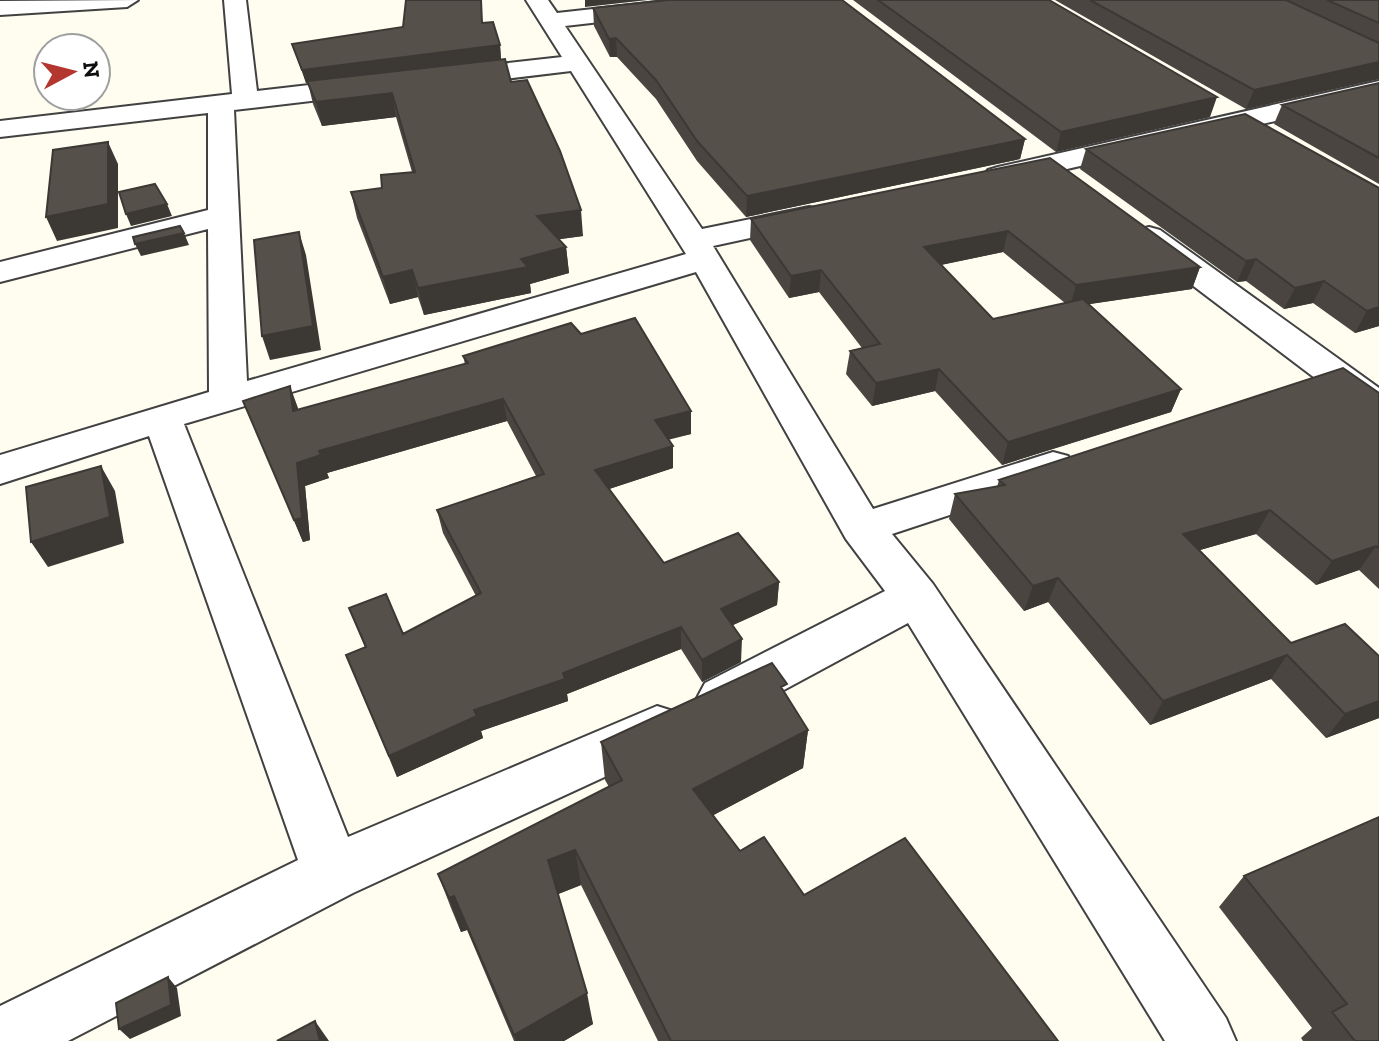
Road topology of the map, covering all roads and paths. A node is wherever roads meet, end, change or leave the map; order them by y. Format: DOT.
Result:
graph roads {
  1 [pos="127,0"];
  2 [pos="235,0"];
  3 [pos="732,0"];
  4 [pos="31,3"];
  5 [pos="0,8"];
  6 [pos="543,10"];
  7 [pos="576,63"];
  8 [pos="1379,89"];
  9 [pos="1205,98"];
  10 [pos="233,101"];
  11 [pos="1245,120"];
  12 [pos="0,129"];
  13 [pos="1271,136"];
  14 [pos="1025,145"];
  15 [pos="1050,165"];
  16 [pos="975,181"];
  17 [pos="1075,183"];
  18 [pos="841,209"];
  19 [pos="223,216"];
  20 [pos="1125,219"];
  21 [pos="700,250"];
  22 [pos="0,272"];
  23 [pos="1379,361"];
  24 [pos="1336,374"];
  25 [pos="1293,388"];
  26 [pos="228,401"];
  27 [pos="1379,407"];
  28 [pos="162,418"];
  29 [pos="1087,455"];
  30 [pos="0,470"];
  31 [pos="862,528"];
  32 [pos="916,597"];
  33 [pos="332,873"];
  34 [pos="0,1041"];
  35 [pos="1203,1041"];
  1 -- 4 [label="street"];
  2 -- 10 [label="street"];
  3 -- 6 [label="street"];
  4 -- 5 [label="street"];
  6 -- 7 [label="street"];
  7 -- 10 [label="street"];
  7 -- 21 [label="street"];
  8 -- 11 [label="street"];
  9 -- 11 [label="street"];
  10 -- 12 [label="street"];
  10 -- 19 [label="street"];
  11 -- 13 [label="street"];
  11 -- 15 [label="street"];
  14 -- 15 [label="street"];
  15 -- 16 [label="street"];
  15 -- 17 [label="street"];
  18 -- 21 [label="street"];
  19 -- 22 [label="street"];
  19 -- 26 [label="street"];
  20 -- 24 [label="street"];
  21 -- 26 [label="street"];
  21 -- 31 [label="street"];
  23 -- 24 [label="street"];
  24 -- 25 [label="street"];
  24 -- 27 [label="street"];
  26 -- 28 [label="street"];
  28 -- 30 [label="street"];
  28 -- 33 [label="street"];
  29 -- 31 [label="street"];
  31 -- 32 [label="street"];
  32 -- 33 [label="street"];
  32 -- 35 [label="street"];
  33 -- 34 [label="street"];
}
